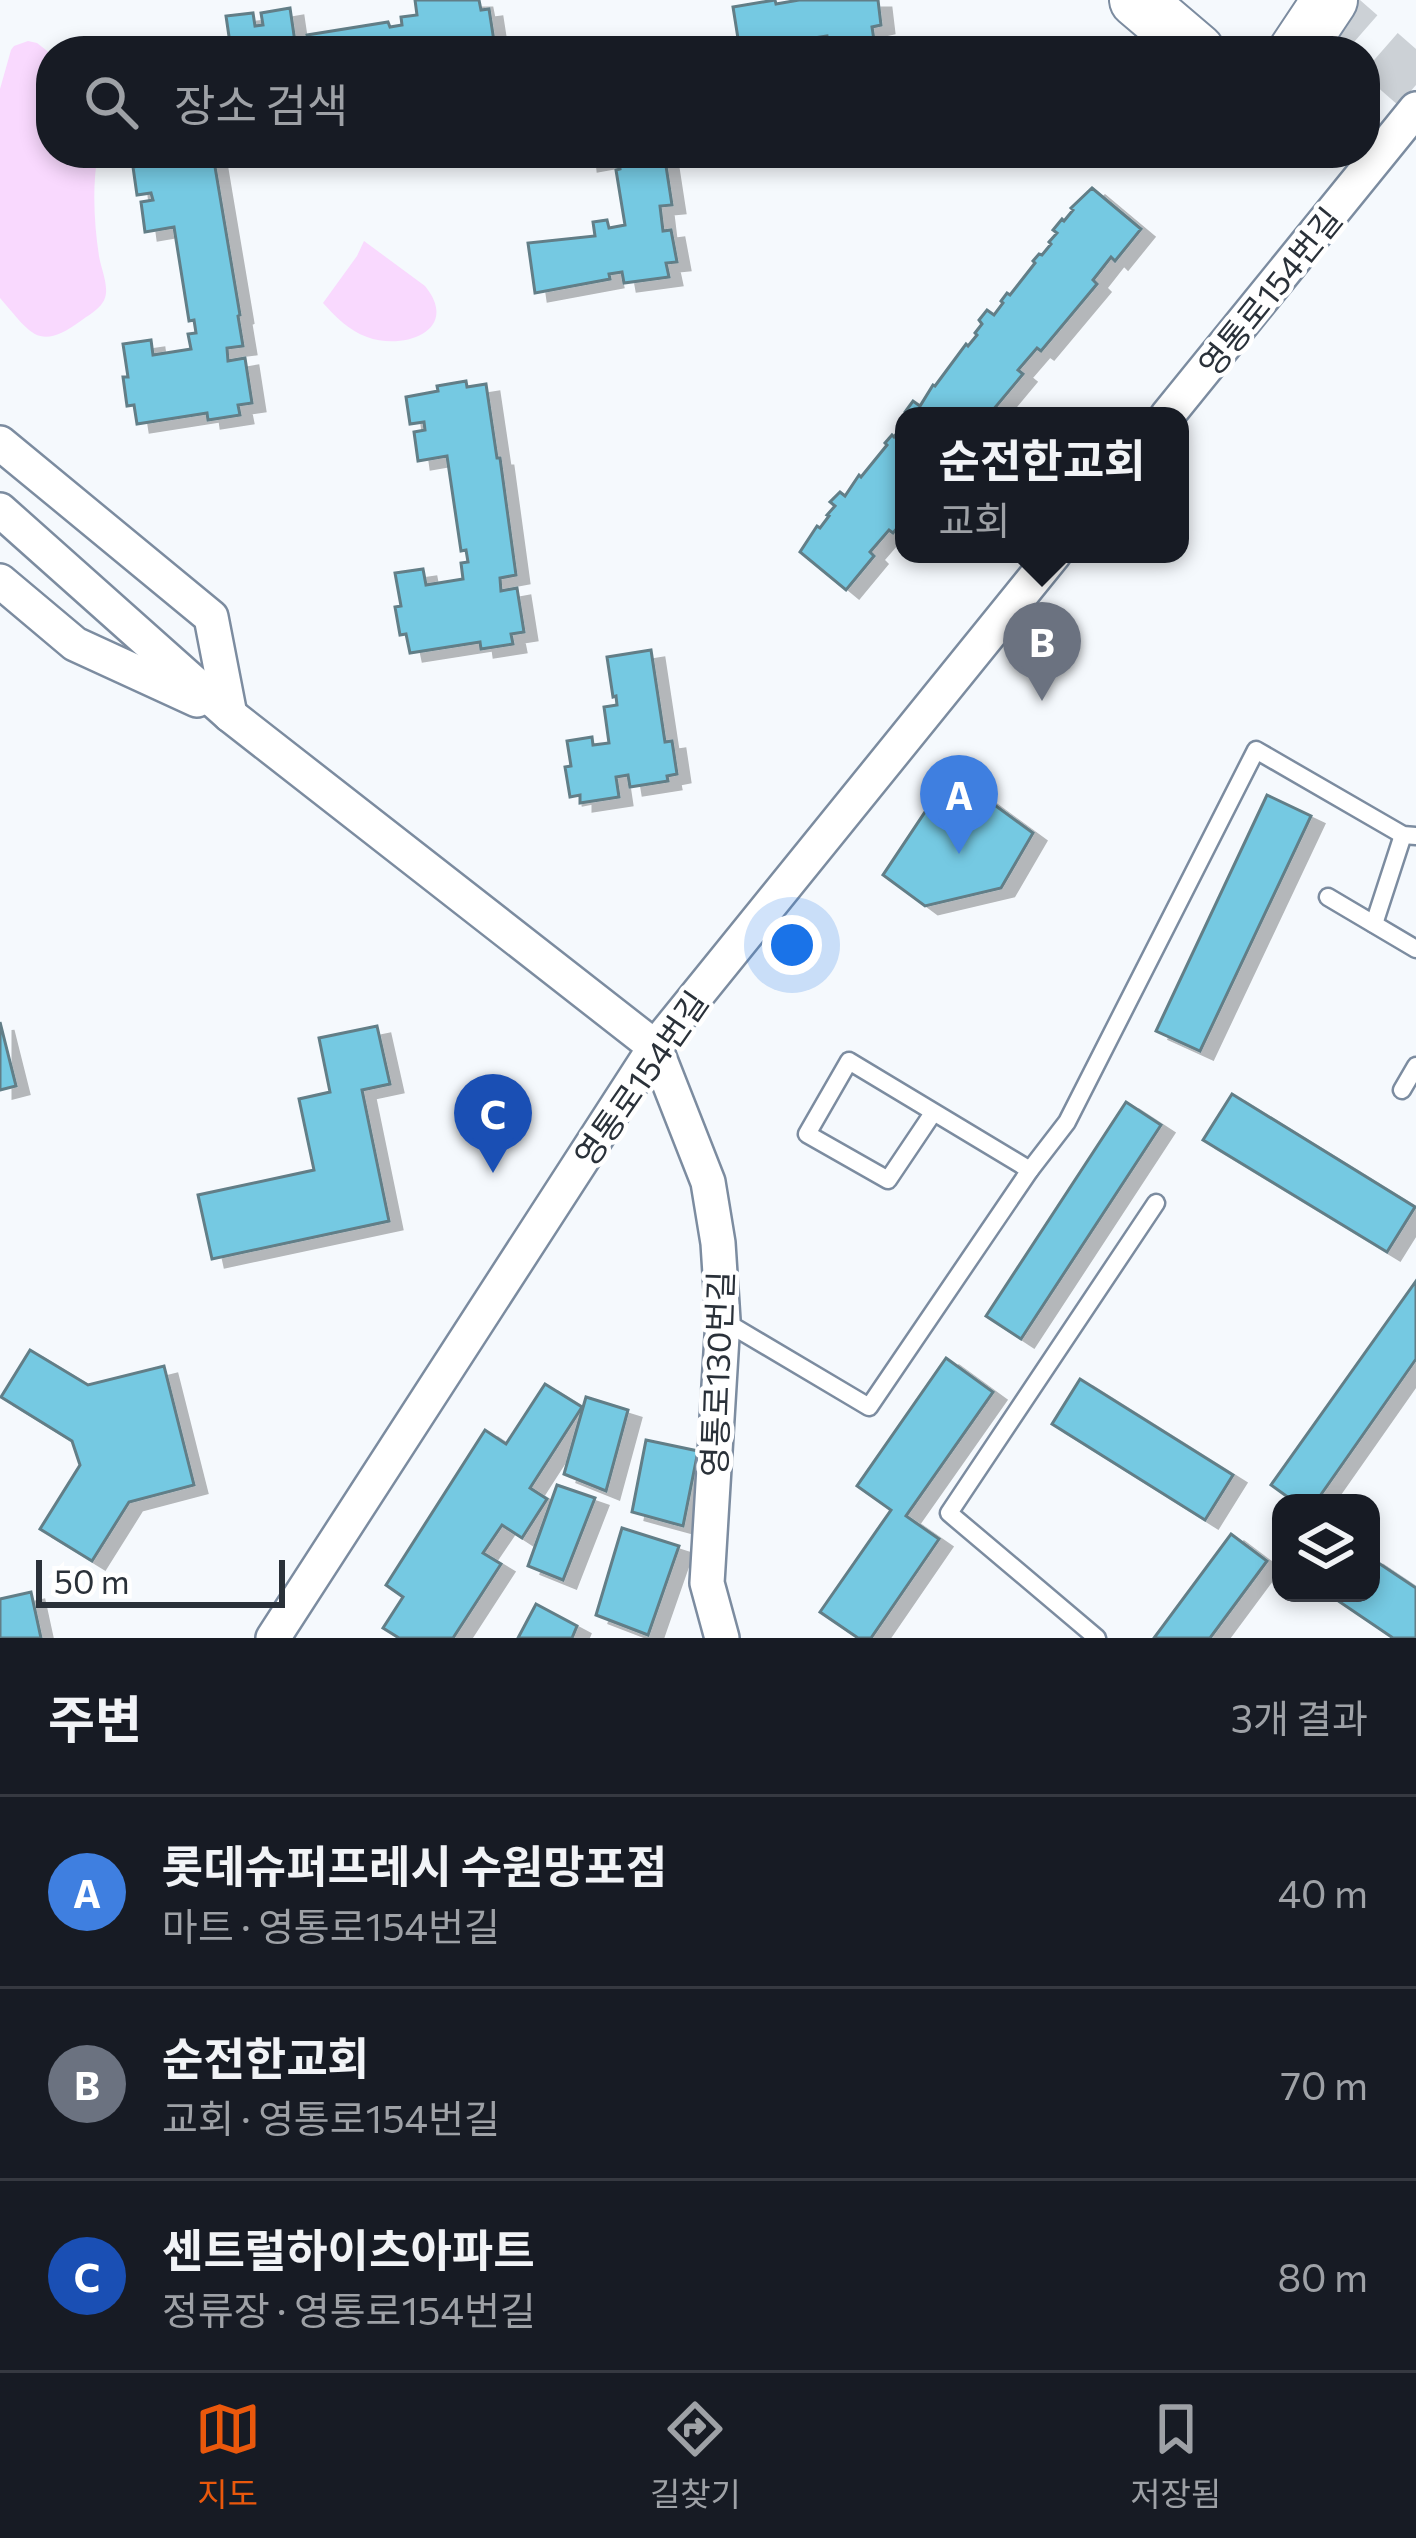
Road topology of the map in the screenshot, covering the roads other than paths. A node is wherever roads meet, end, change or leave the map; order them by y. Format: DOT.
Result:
graph roads {
  1 [pos="1137,0"];
  2 [pos="1330,0"];
  3 [pos="1179,36"];
  4 [pos="1306,36"];
  5 [pos="1416,110"];
  6 [pos="1380,154"];
  7 [pos="1369,168"];
  8 [pos="1173,407"];
  9 [pos="0,443"];
  10 [pos="0,510"];
  11 [pos="1047,563"];
  12 [pos="0,581"];
  13 [pos="230,715"];
  14 [pos="1410,835"];
  15 [pos="1328,897"];
  16 [pos="1374,924"];
  17 [pos="1416,949"];
  18 [pos="655,1047"];
  19 [pos="1416,1066"];
  20 [pos="1402,1090"];
  21 [pos="933,1113"];
  22 [pos="1030,1170"];
  23 [pos="1156,1204"];
  24 [pos="723,1320"];
  25 [pos="273,1638"];
  26 [pos="722,1638"];
  27 [pos="1097,1638"];
  1 -- 3 [label="highway"];
  2 -- 4 [label="highway"];
  5 -- 6 [label="street, 영통로154번길"];
  7 -- 8 [label="street, 영통로154번길"];
  9 -- 13 [label="street"];
  10 -- 13 [label="street"];
  11 -- 18 [label="street, 영통로154번길"];
  12 -- 13 [label="street"];
  13 -- 18 [label="street"];
  14 -- 16 [label="lane"];
  14 -- 22 [label="lane"];
  15 -- 16 [label="lane"];
  16 -- 17 [label="lane"];
  18 -- 24 [label="street, 영통로130번길"];
  18 -- 25 [label="street, 영통로154번길"];
  19 -- 20 [label="lane"];
  21 -- 21 [label="lane"];
  21 -- 22 [label="lane"];
  22 -- 24 [label="lane"];
  23 -- 27 [label="lane"];
  24 -- 26 [label="street, 영통로130번길"];
}
